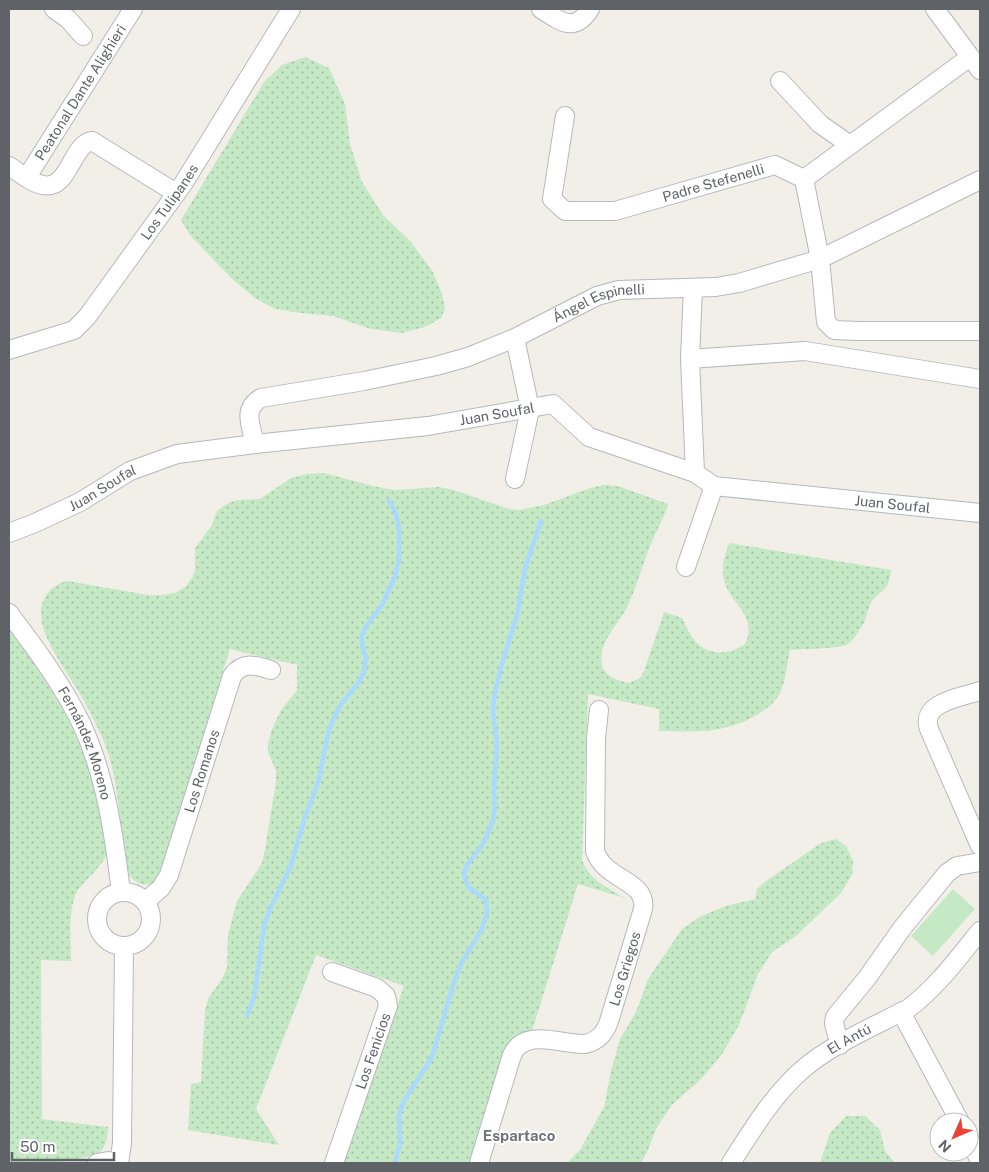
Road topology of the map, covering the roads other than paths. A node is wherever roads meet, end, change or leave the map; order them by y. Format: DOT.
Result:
graph roads {
  1 [pos="54,9"];
  2 [pos="133,9"];
  3 [pos="291,9"];
  4 [pos="541,9"];
  5 [pos="590,9"];
  6 [pos="935,9"];
  7 [pos="83,36"];
  8 [pos="975,63"];
  9 [pos="780,81"];
  10 [pos="565,116"];
  11 [pos="850,145"];
  12 [pos="9,166"];
  13 [pos="27,177"];
  14 [pos="804,179"];
  15 [pos="980,180"];
  16 [pos="176,194"];
  17 [pos="820,259"];
  18 [pos="693,288"];
  19 [pos="980,331"];
  20 [pos="515,338"];
  21 [pos="9,350"];
  22 [pos="690,359"];
  23 [pos="980,379"];
  24 [pos="530,409"];
  25 [pos="255,444"];
  26 [pos="695,473"];
  27 [pos="515,479"];
  28 [pos="714,486"];
  29 [pos="980,513"];
  30 [pos="9,533"];
  31 [pos="686,567"];
  32 [pos="9,614"];
  33 [pos="271,670"];
  34 [pos="980,691"];
  35 [pos="599,710"];
  36 [pos="980,846"];
  37 [pos="980,862"];
  38 [pos="122,892"];
  39 [pos="146,901"];
  40 [pos="980,931"];
  41 [pos="124,946"];
  42 [pos="332,972"];
  43 [pos="901,1012"];
  44 [pos="840,1045"];
  45 [pos="955,1112"];
  46 [pos="97,1163"];
  47 [pos="115,1163"];
  48 [pos="119,1163"];
  49 [pos="334,1163"];
  50 [pos="479,1163"];
  51 [pos="731,1163"];
  1 -- 7 [label="street"];
  2 -- 13 [label="street, Peatonal Dante Alighieri"];
  3 -- 16 [label="street, Los Tulipanes"];
  4 -- 5 [label="street"];
  6 -- 8 [label="street"];
  8 -- 11 [label="street"];
  9 -- 11 [label="street"];
  10 -- 14 [label="street, Padre Stefenelli"];
  11 -- 14 [label="street"];
  12 -- 13 [label="street"];
  13 -- 16 [label="street"];
  14 -- 17 [label="street"];
  15 -- 17 [label="street, Ángel Espinelli"];
  16 -- 21 [label="street, Los Tulipanes"];
  17 -- 18 [label="street, Ángel Espinelli"];
  17 -- 19 [label="street"];
  18 -- 20 [label="street, Ángel Espinelli"];
  18 -- 22 [label="street"];
  20 -- 24 [label="street"];
  20 -- 25 [label="street, Ángel Espinelli"];
  22 -- 23 [label="street"];
  22 -- 26 [label="street"];
  24 -- 25 [label="street, Juan Soufal"];
  24 -- 26 [label="street, Juan Soufal"];
  24 -- 27 [label="street"];
  25 -- 30 [label="street, Juan Soufal"];
  26 -- 28 [label="street, Juan Soufal"];
  28 -- 29 [label="street, Juan Soufal"];
  28 -- 31 [label="street"];
  32 -- 38 [label="street, Fernández Moreno"];
  33 -- 39 [label="street, Los Romanos"];
  34 -- 36 [label="street"];
  35 -- 50 [label="street, Los Griegos"];
  37 -- 44 [label="street"];
  38 -- 39 [label="street"];
  38 -- 41 [label="street"];
  39 -- 41 [label="street"];
  40 -- 43 [label="street, El Antú"];
  41 -- 48 [label="street"];
  42 -- 49 [label="street, Los Fenicios"];
  43 -- 44 [label="street, El Antú"];
  43 -- 45 [label="street"];
  44 -- 51 [label="street, El Antú"];
  46 -- 47 [label="street"];
}
